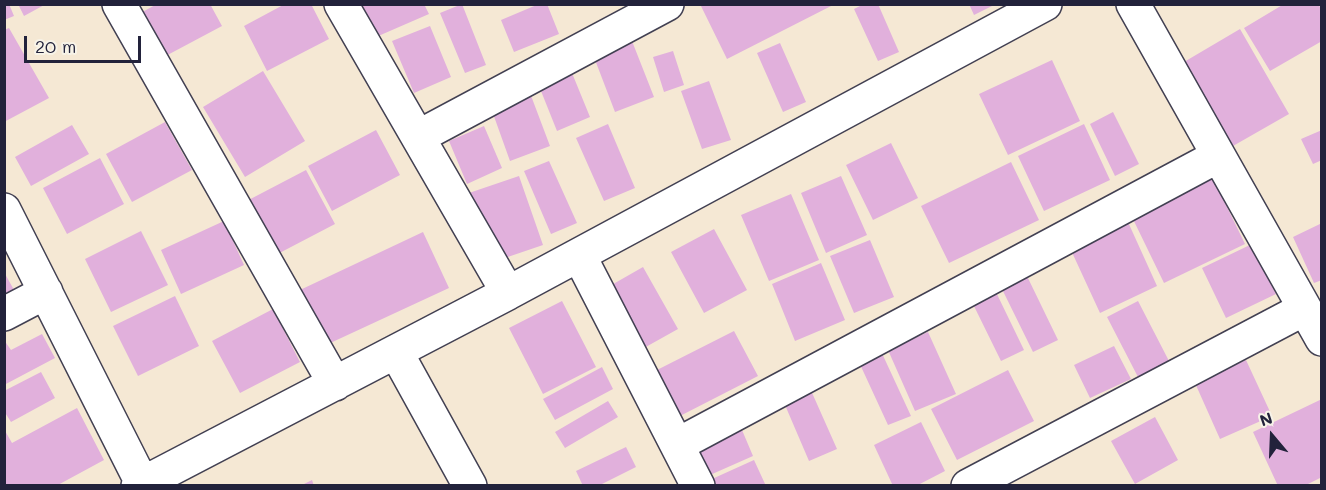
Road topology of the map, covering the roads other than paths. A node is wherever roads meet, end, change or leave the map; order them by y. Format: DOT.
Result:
graph roads {
  1 [pos="119,4"];
  2 [pos="341,4"];
  3 [pos="667,4"];
  4 [pos="1045,4"];
  5 [pos="1132,4"];
  6 [pos="418,137"];
  7 [pos="1218,156"];
  8 [pos="4,210"];
  9 [pos="579,255"];
  10 [pos="46,292"];
  11 [pos="508,293"];
  12 [pos="1304,309"];
  13 [pos="4,314"];
  14 [pos="1322,339"];
  15 [pos="396,352"];
  16 [pos="335,384"];
  17 [pos="677,445"];
  18 [pos="140,484"];
  19 [pos="470,486"];
  20 [pos="698,486"];
  21 [pos="968,486"];
  1 -- 16 [label="street"];
  2 -- 6 [label="street"];
  3 -- 6 [label="street"];
  4 -- 9 [label="street"];
  5 -- 7 [label="street"];
  6 -- 11 [label="street"];
  7 -- 12 [label="street"];
  7 -- 17 [label="street"];
  8 -- 10 [label="street"];
  9 -- 11 [label="street"];
  9 -- 17 [label="street"];
  10 -- 13 [label="street"];
  10 -- 18 [label="street"];
  11 -- 15 [label="street"];
  12 -- 14 [label="street"];
  12 -- 21 [label="street"];
  15 -- 16 [label="street"];
  15 -- 19 [label="street"];
  16 -- 18 [label="street"];
  17 -- 20 [label="street"];
}
